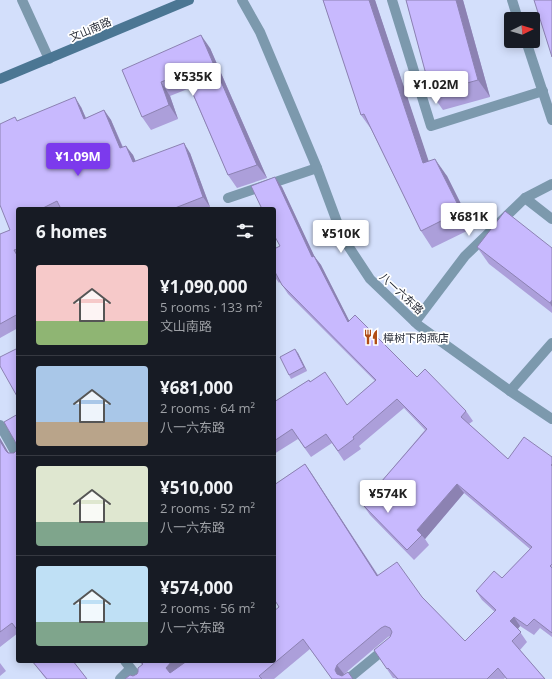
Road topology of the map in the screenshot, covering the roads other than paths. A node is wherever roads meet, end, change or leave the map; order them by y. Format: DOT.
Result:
graph roads {
  1 [pos="22,0"];
  2 [pos="189,0"];
  3 [pos="242,0"];
  4 [pos="392,0"];
  5 [pos="512,0"];
  6 [pos="516,12"];
  7 [pos="528,48"];
  8 [pos="49,59"];
  9 [pos="0,80"];
  10 [pos="542,91"];
  11 [pos="552,120"];
  12 [pos="317,168"];
  13 [pos="552,184"];
  14 [pos="228,198"];
  15 [pos="525,198"];
  16 [pos="552,219"];
  17 [pos="414,322"];
  18 [pos="552,343"];
  19 [pos="510,391"];
  20 [pos="552,419"];
  21 [pos="0,425"];
  22 [pos="16,453"];
  23 [pos="392,642"];
  24 [pos="128,665"];
  25 [pos="120,679"];
  26 [pos="139,679"];
  27 [pos="348,679"];
  1 -- 8 [label="street"];
  2 -- 8 [label="main road, 文山南路"];
  3 -- 12 [label="street, 八一六东路"];
  4 -- 10 [label="street"];
  5 -- 6 [label="street"];
  7 -- 10 [label="street"];
  8 -- 9 [label="main road, 文山南路"];
  10 -- 11 [label="street"];
  12 -- 14 [label="street"];
  12 -- 17 [label="street, 八一六东路"];
  13 -- 15 [label="street"];
  15 -- 16 [label="street"];
  15 -- 17 [label="street"];
  17 -- 19 [label="street, 八一六东路"];
  18 -- 19 [label="street"];
  19 -- 20 [label="street, 八一六东路"];
  21 -- 22 [label="street"];
  23 -- 27 [label="street"];
  24 -- 25 [label="street"];
  24 -- 26 [label="street"];
}
